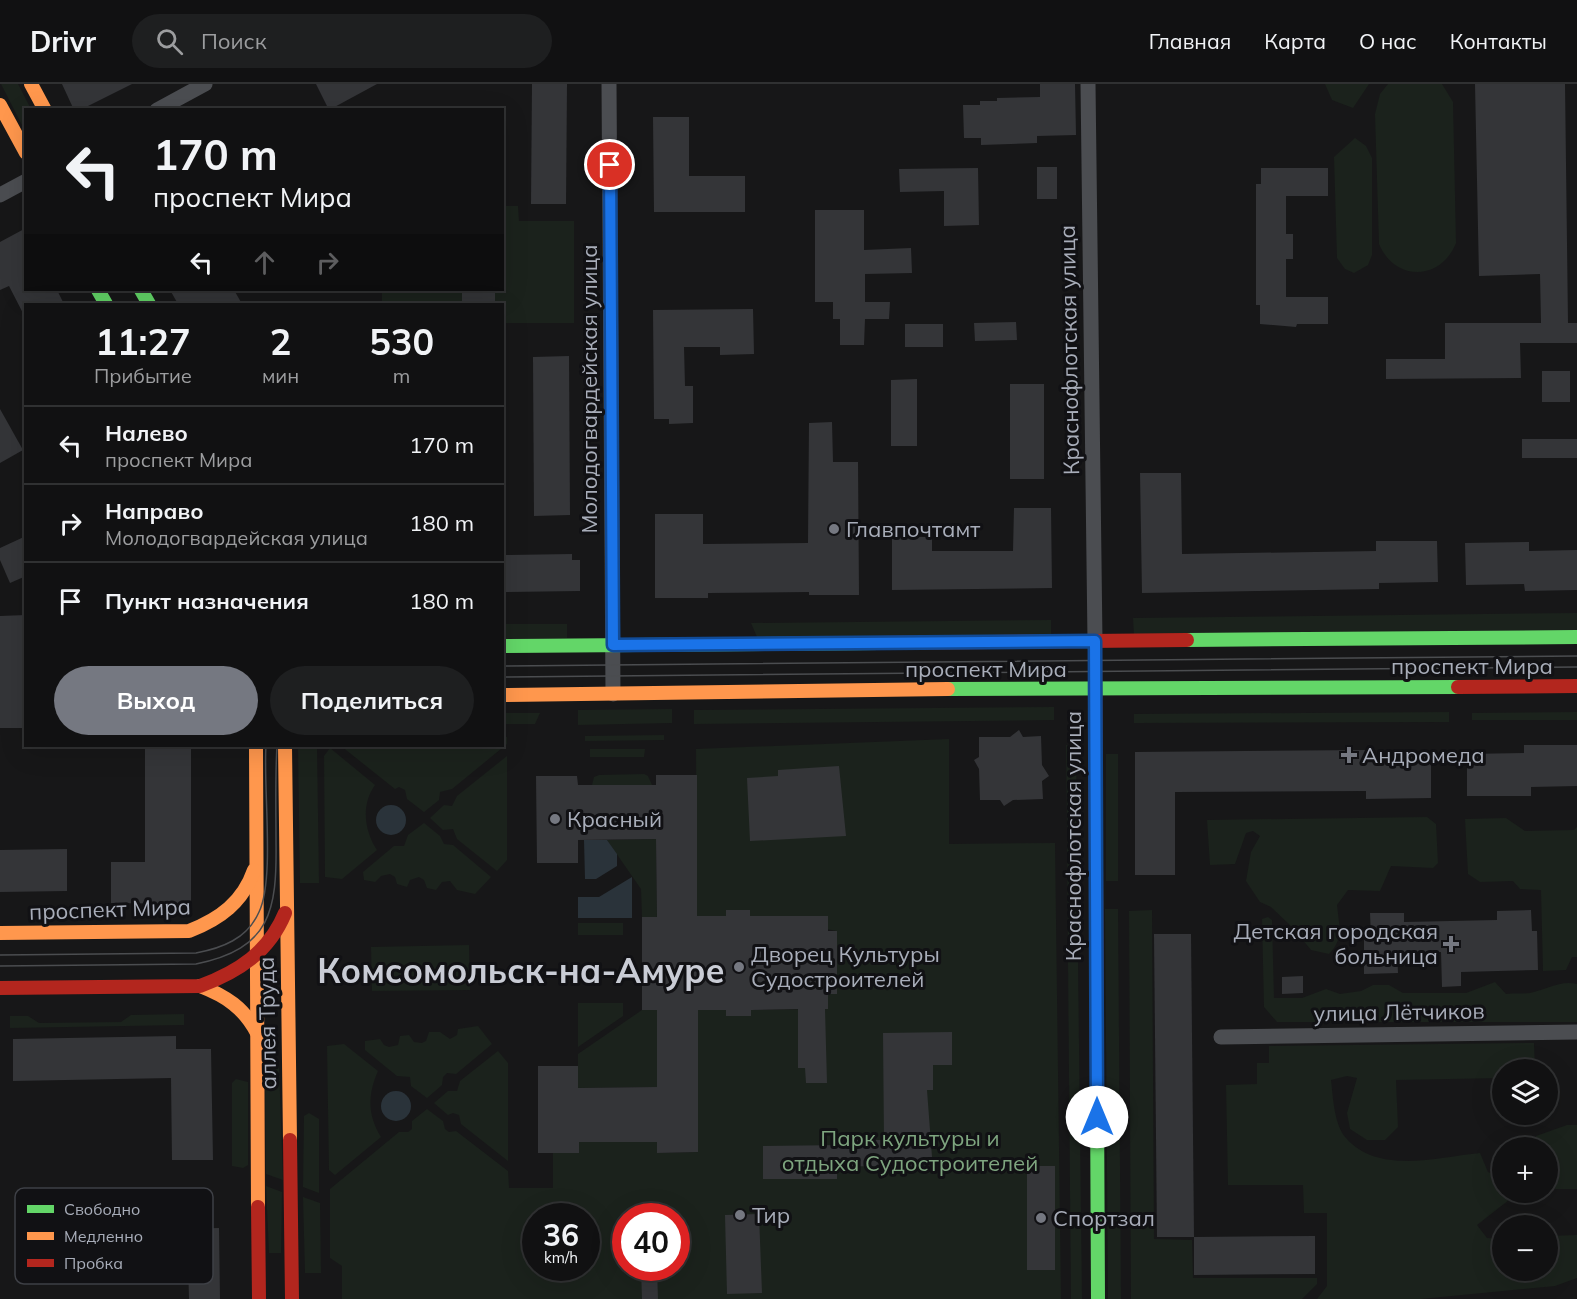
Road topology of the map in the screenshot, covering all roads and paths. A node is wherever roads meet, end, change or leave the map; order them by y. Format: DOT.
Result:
graph roads {
  1 [pos="31,84"];
  2 [pos="205,84"];
  3 [pos="609,84"];
  4 [pos="1088,84"];
  5 [pos="0,105"];
  6 [pos="44,108"];
  7 [pos="161,108"];
  8 [pos="24,149"];
  9 [pos="24,182"];
  10 [pos="0,195"];
  11 [pos="1577,637"];
  12 [pos="1095,641"];
  13 [pos="613,645"];
  14 [pos="504,646"];
  15 [pos="1577,686"];
  16 [pos="1095,690"];
  17 [pos="613,694"];
  18 [pos="504,695"];
  19 [pos="285,749"];
  20 [pos="257,750"];
  21 [pos="256,858"];
  22 [pos="287,900"];
  23 [pos="0,933"];
  24 [pos="257,954"];
  25 [pos="200,986"];
  26 [pos="0,988"];
  27 [pos="1577,1032"];
  28 [pos="257,1035"];
  29 [pos="1221,1037"];
  30 [pos="259,1299"];
  31 [pos="292,1299"];
  32 [pos="1098,1299"];
  1 -- 6 [label="main road"];
  2 -- 7 [label="street"];
  3 -- 13 [label="street, Молодогвардейская улица"];
  4 -- 12 [label="street, Краснофлотская улица"];
  5 -- 8 [label="main road"];
  9 -- 10 [label="street"];
  11 -- 12 [label="main road, проспект Мира"];
  12 -- 13 [label="main road, проспект Мира"];
  12 -- 16 [label="main road, Краснофлотская улица"];
  13 -- 14 [label="main road, проспект Мира"];
  13 -- 17 [label="street, Молодогвардейская улица"];
  15 -- 16 [label="main road, проспект Мира"];
  16 -- 17 [label="main road, проспект Мира"];
  16 -- 32 [label="main road, Краснофлотская улица"];
  17 -- 18 [label="main road, проспект Мира"];
  19 -- 22 [label="main road, аллея Труда"];
  20 -- 21 [label="main road, аллея Труда"];
  21 -- 23 [label="main road, проспект Мира"];
  21 -- 24 [label="main road, аллея Труда"];
  22 -- 24 [label="main road"];
  22 -- 31 [label="main road, аллея Труда"];
  24 -- 25 [label="main road"];
  24 -- 28 [label="main road, аллея Труда"];
  25 -- 26 [label="main road"];
  25 -- 28 [label="main road"];
  27 -- 29 [label="street, улица Лётчиков"];
  28 -- 30 [label="main road, аллея Труда"];
}
